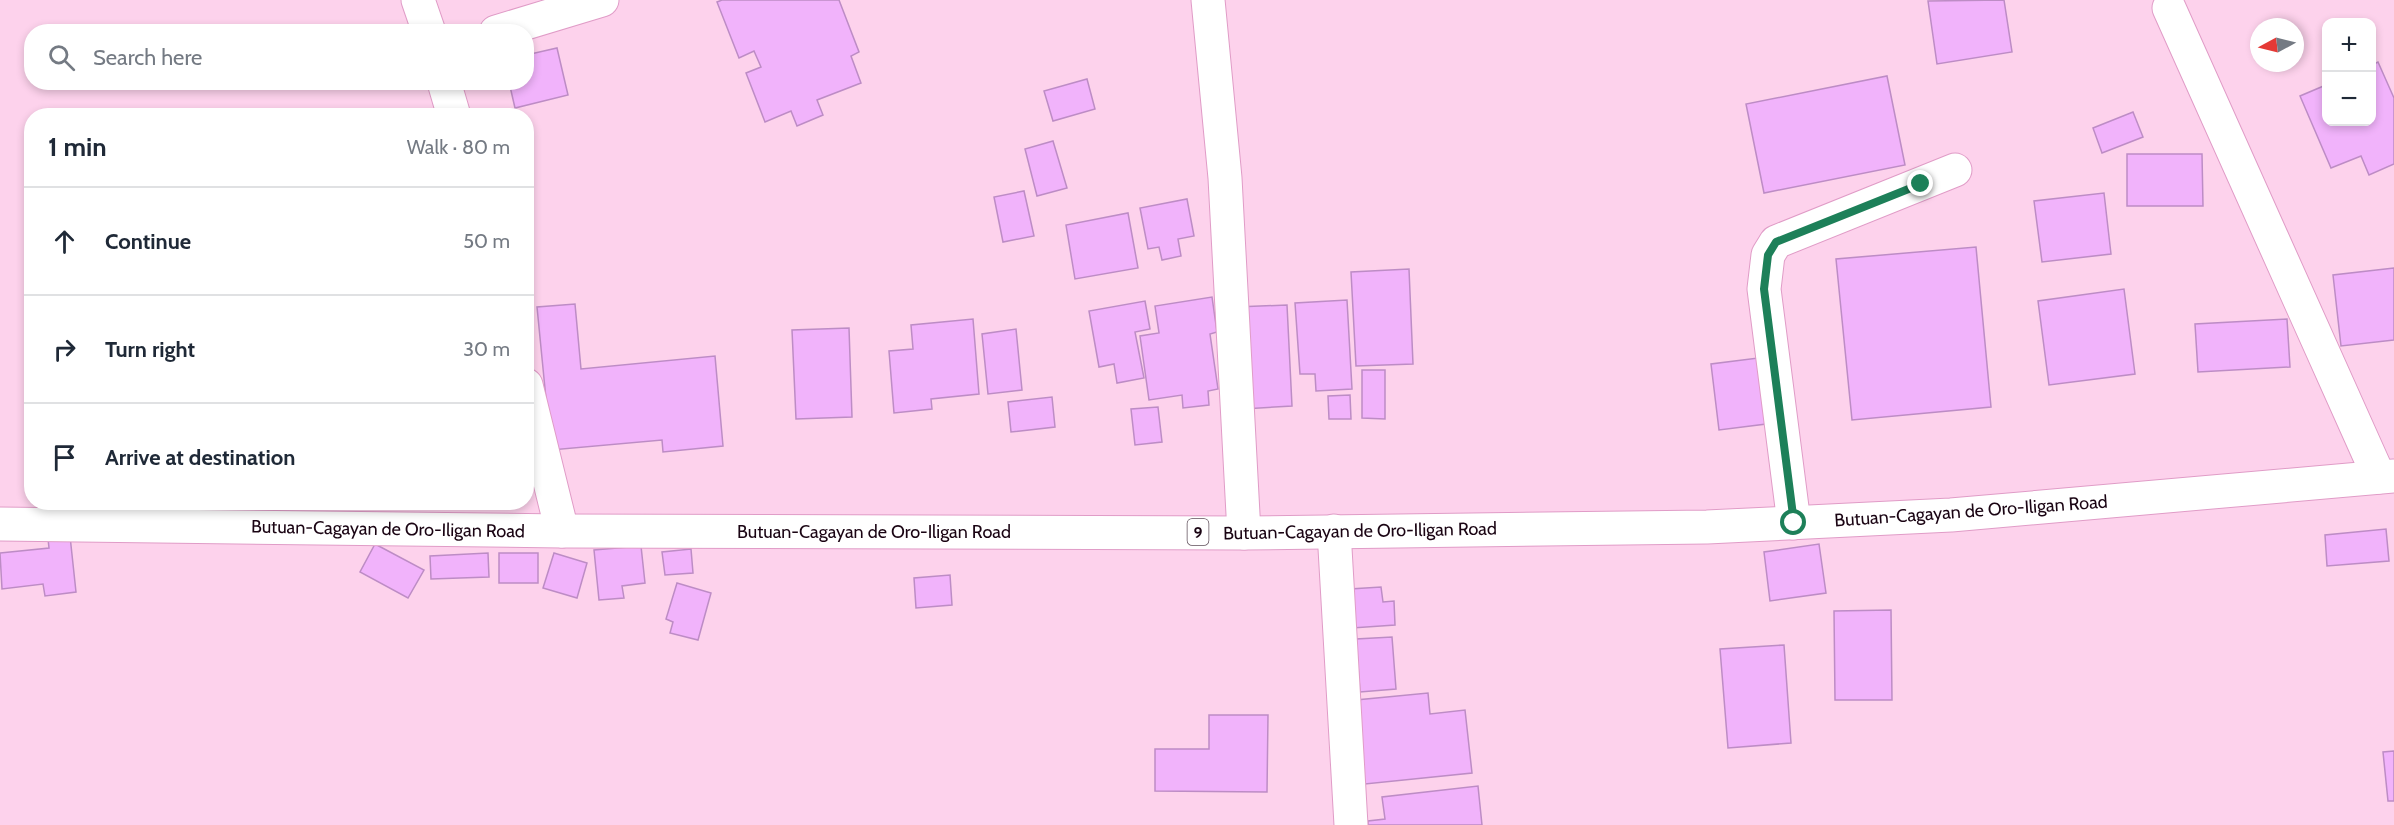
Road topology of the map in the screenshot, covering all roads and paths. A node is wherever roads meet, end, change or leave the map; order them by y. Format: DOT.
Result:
graph roads {
  1 [pos="418,0"];
  2 [pos="602,0"];
  3 [pos="1208,0"];
  4 [pos="2169,8"];
  5 [pos="426,24"];
  6 [pos="522,24"];
  7 [pos="446,90"];
  8 [pos="452,108"];
  9 [pos="1955,170"];
  10 [pos="534,417"];
  11 [pos="2387,477"];
  12 [pos="1794,523"];
  13 [pos="0,525"];
  14 [pos="562,531"];
  15 [pos="1334,531"];
  16 [pos="1244,533"];
  17 [pos="1351,825"];
  1 -- 5 [label="main road"];
  2 -- 6 [label="main road"];
  3 -- 16 [label="main road"];
  4 -- 11 [label="main road"];
  7 -- 8 [label="main road"];
  9 -- 12 [label="main road"];
  10 -- 14 [label="main road"];
  11 -- 12 [label="main road, Butuan-Cagayan de Oro-Iligan Road / 9"];
  12 -- 15 [label="main road, Butuan-Cagayan de Oro-Iligan Road / 9"];
  13 -- 14 [label="main road, Butuan-Cagayan de Oro-Iligan Road / 9"];
  14 -- 16 [label="main road, Butuan-Cagayan de Oro-Iligan Road / 9"];
  15 -- 16 [label="main road, Butuan-Cagayan de Oro-Iligan Road / 9"];
  15 -- 17 [label="main road"];
}
